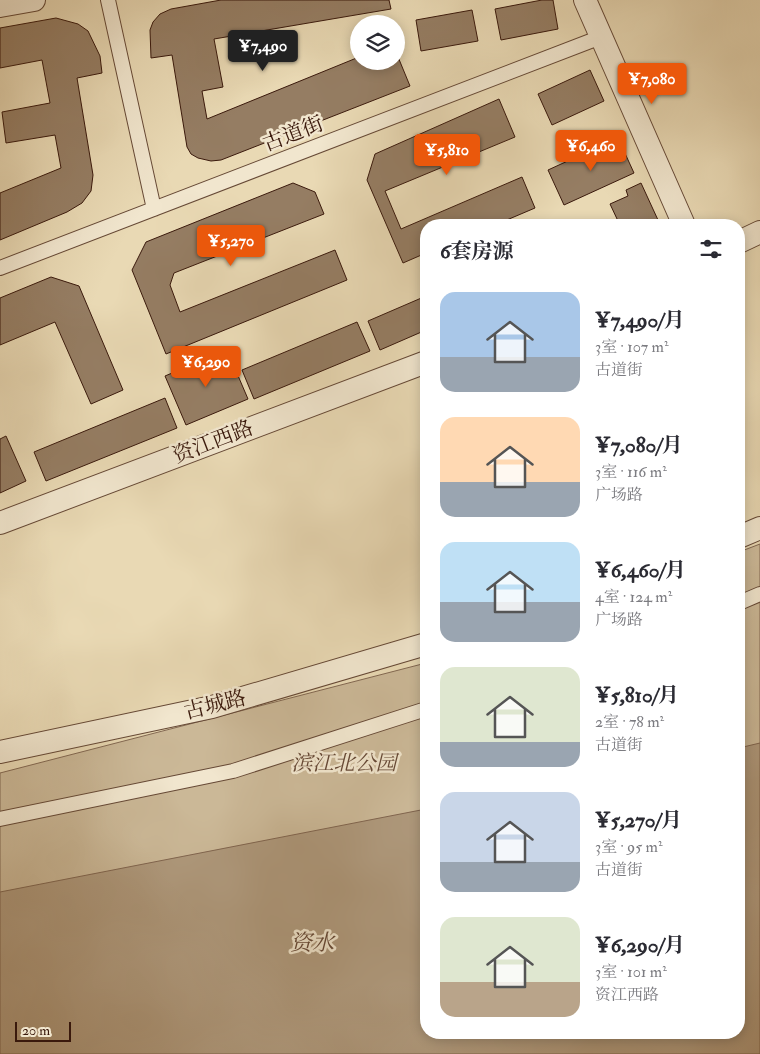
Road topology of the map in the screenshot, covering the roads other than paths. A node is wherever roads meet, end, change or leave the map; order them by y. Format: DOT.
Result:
graph roads {
  1 [pos="34,0"];
  2 [pos="108,0"];
  3 [pos="585,0"];
  4 [pos="0,6"];
  5 [pos="601,37"];
  6 [pos="154,209"];
  7 [pos="681,219"];
  8 [pos="760,232"];
  9 [pos="745,239"];
  10 [pos="0,268"];
  11 [pos="420,364"];
  12 [pos="0,523"];
  13 [pos="760,528"];
  14 [pos="745,534"];
  15 [pos="760,594"];
  16 [pos="745,600"];
  17 [pos="420,646"];
  18 [pos="420,711"];
  19 [pos="0,752"];
  20 [pos="0,819"];
  1 -- 4 [label="street"];
  2 -- 6 [label="street"];
  3 -- 5 [label="street"];
  5 -- 6 [label="street, 古道街"];
  5 -- 7 [label="street"];
  6 -- 10 [label="street, 古道街"];
  8 -- 9 [label="street"];
  11 -- 12 [label="street, 资江西路"];
  13 -- 14 [label="street"];
  15 -- 16 [label="street"];
  17 -- 19 [label="street, 古城路"];
  18 -- 20 [label="street"];
}
